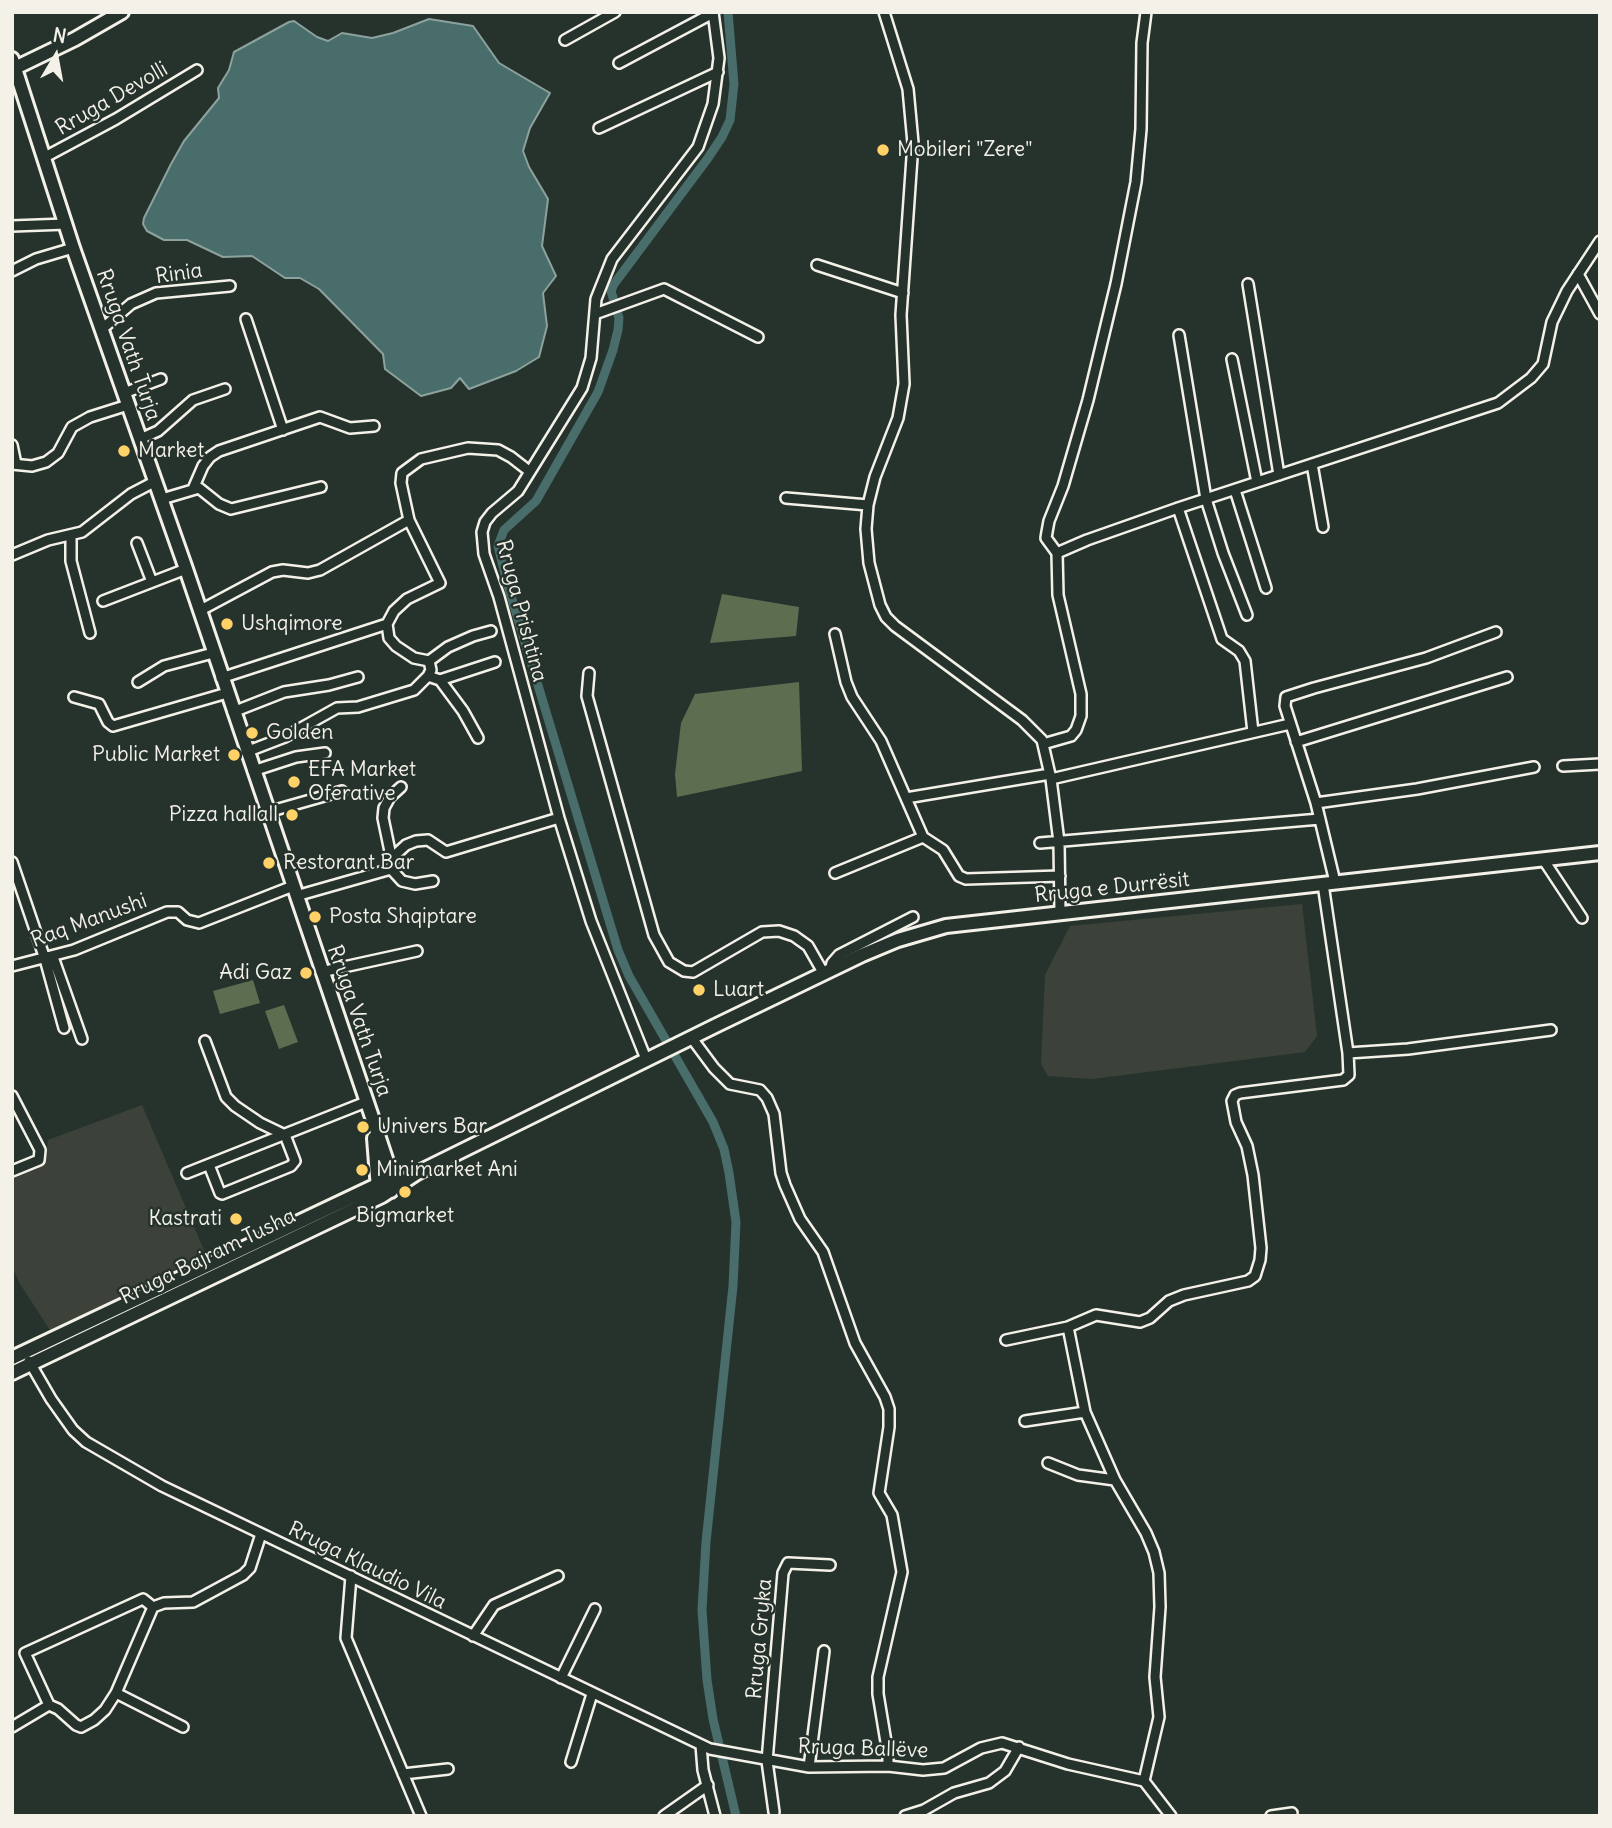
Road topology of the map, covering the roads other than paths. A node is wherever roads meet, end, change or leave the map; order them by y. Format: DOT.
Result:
graph roads {
  1 [pos="122,12"];
  2 [pos="615,12"];
  3 [pos="884,12"];
  4 [pos="1146,12"];
  5 [pos="713,13"];
  6 [pos="565,40"];
  7 [pos="619,63"];
  8 [pos="14,64"];
  9 [pos="197,70"];
  10 [pos="718,72"];
  11 [pos="17,93"];
  12 [pos="599,128"];
  13 [pos="45,157"];
  14 [pos="66,224"];
  15 [pos="12,226"];
  16 [pos="1600,241"];
  17 [pos="73,248"];
  18 [pos="817,265"];
  19 [pos="12,271"];
  20 [pos="1578,274"];
  21 [pos="1248,284"];
  22 [pos="230,286"];
  23 [pos="903,293"];
  24 [pos="595,314"];
  25 [pos="1600,314"];
  26 [pos="246,319"];
  27 [pos="102,329"];
  28 [pos="1179,335"];
  29 [pos="758,337"];
  30 [pos="1232,359"];
  31 [pos="161,379"];
  32 [pos="225,389"];
  33 [pos="126,399"];
  34 [pos="374,426"];
  35 [pos="283,430"];
  36 [pos="140,439"];
  37 [pos="12,445"];
  38 [pos="14,464"];
  39 [pos="1312,464"];
  40 [pos="529,471"];
  41 [pos="1279,475"];
  42 [pos="155,482"];
  43 [pos="1257,482"];
  44 [pos="321,487"];
  45 [pos="193,489"];
  46 [pos="1235,489"];
  47 [pos="786,498"];
  48 [pos="162,499"];
  49 [pos="1206,499"];
  50 [pos="868,505"];
  51 [pos="1178,508"];
  52 [pos="409,520"];
  53 [pos="1323,527"];
  54 [pos="71,536"];
  55 [pos="136,543"];
  56 [pos="1057,553"];
  57 [pos="12,555"];
  58 [pos="186,569"];
  59 [pos="152,582"];
  60 [pos="1266,588"];
  61 [pos="103,601"];
  62 [pos="199,611"];
  63 [pos="1247,615"];
  64 [pos="387,624"];
  65 [pos="491,631"];
  66 [pos="1496,632"];
  67 [pos="90,633"];
  68 [pos="835,634"];
  69 [pos="213,653"];
  70 [pos="429,661"];
  71 [pos="495,662"];
  72 [pos="589,673"];
  73 [pos="428,676"];
  74 [pos="358,677"];
  75 [pos="1507,677"];
  76 [pos="221,678"];
  77 [pos="440,680"];
  78 [pos="138,682"];
  79 [pos="227,693"];
  80 [pos="74,697"];
  81 [pos="233,712"];
  82 [pos="1290,724"];
  83 [pos="1253,732"];
  84 [pos="478,738"];
  85 [pos="1296,742"];
  86 [pos="1043,744"];
  87 [pos="246,752"];
  88 [pos="325,753"];
  89 [pos="1600,764"];
  90 [pos="1563,766"];
  91 [pos="1534,767"];
  92 [pos="253,771"];
  93 [pos="1051,777"];
  94 [pos="401,787"];
  95 [pos="342,791"];
  96 [pos="906,798"];
  97 [pos="1317,803"];
  98 [pos="268,812"];
  99 [pos="559,818"];
  100 [pos="1320,818"];
  101 [pos="923,837"];
  102 [pos="1059,842"];
  103 [pos="1040,843"];
  104 [pos="1600,853"];
  105 [pos="1543,859"];
  106 [pos="12,862"];
  107 [pos="391,865"];
  108 [pos="835,873"];
  109 [pos="1060,876"];
  110 [pos="433,881"];
  111 [pos="1329,883"];
  112 [pos="295,891"];
  113 [pos="1060,913"];
  114 [pos="913,917"];
  115 [pos="1582,918"];
  116 [pos="418,951"];
  117 [pos="49,958"];
  118 [pos="12,965"];
  119 [pos="321,972"];
  120 [pos="827,972"];
  121 [pos="64,1028"];
  122 [pos="1551,1030"];
  123 [pos="689,1038"];
  124 [pos="82,1039"];
  125 [pos="205,1041"];
  126 [pos="1348,1053"];
  127 [pos="651,1057"];
  128 [pos="12,1096"];
  129 [pos="366,1102"];
  130 [pos="373,1120"];
  131 [pos="285,1135"];
  132 [pos="209,1164"];
  133 [pos="12,1171"];
  134 [pos="187,1173"];
  135 [pos="417,1173"];
  136 [pos="392,1177"];
  137 [pos="383,1190"];
  138 [pos="1068,1327"];
  139 [pos="1006,1340"];
  140 [pos="22,1358"];
  141 [pos="12,1373"];
  142 [pos="1084,1412"];
  143 [pos="1025,1421"];
  144 [pos="1048,1463"];
  145 [pos="1115,1480"];
  146 [pos="261,1534"];
  147 [pos="830,1565"];
  148 [pos="351,1576"];
  149 [pos="558,1576"];
  150 [pos="153,1607"];
  151 [pos="595,1609"];
  152 [pos="473,1636"];
  153 [pos="824,1651"];
  154 [pos="561,1678"];
  155 [pos="116,1693"];
  156 [pos="592,1693"];
  157 [pos="49,1706"];
  158 [pos="12,1727"];
  159 [pos="183,1727"];
  160 [pos="705,1747"];
  161 [pos="1019,1747"];
  162 [pos="737,1754"];
  163 [pos="766,1761"];
  164 [pos="571,1762"];
  165 [pos="888,1766"];
  166 [pos="809,1767"];
  167 [pos="448,1769"];
  168 [pos="403,1774"];
  169 [pos="1144,1781"];
  170 [pos="708,1785"];
  171 [pos="774,1812"];
  172 [pos="1292,1814"];
  173 [pos="421,1816"];
  174 [pos="664,1816"];
  175 [pos="715,1816"];
  176 [pos="905,1816"];
  177 [pos="1171,1816"];
  178 [pos="1272,1816"];
  1 -- 8 [label="main road"];
  2 -- 6 [label="street"];
  3 -- 23 [label="street"];
  4 -- 56 [label="street"];
  5 -- 7 [label="street"];
  5 -- 10 [label="street, Rruga Prishtina"];
  8 -- 11 [label="main road, Rruga Vath Turja"];
  9 -- 13 [label="street, Rruga Devolli"];
  10 -- 12 [label="street"];
  10 -- 24 [label="street, Rruga Prishtina"];
  11 -- 13 [label="main road, Rruga Vath Turja"];
  13 -- 14 [label="main road, Rruga Vath Turja"];
  14 -- 15 [label="street"];
  14 -- 17 [label="main road, Rruga Vath Turja"];
  16 -- 20 [label="street"];
  17 -- 19 [label="street"];
  17 -- 27 [label="main road, Rruga Vath Turja"];
  18 -- 23 [label="street"];
  20 -- 25 [label="street"];
  20 -- 39 [label="street"];
  21 -- 41 [label="street"];
  22 -- 27 [label="street, Rinia"];
  23 -- 50 [label="street"];
  24 -- 29 [label="street"];
  24 -- 40 [label="street, Rruga Prishtina"];
  26 -- 35 [label="street"];
  27 -- 33 [label="main road, Rruga Vath Turja"];
  28 -- 49 [label="street"];
  30 -- 43 [label="street"];
  31 -- 33 [label="street"];
  32 -- 36 [label="street"];
  33 -- 36 [label="main road, Rruga Vath Turja"];
  33 -- 38 [label="street"];
  34 -- 35 [label="street"];
  35 -- 45 [label="street"];
  36 -- 42 [label="main road, Rruga Vath Turja"];
  37 -- 38 [label="street"];
  39 -- 41 [label="street"];
  39 -- 53 [label="street"];
  40 -- 52 [label="street"];
  40 -- 99 [label="street, Rruga Prishtina"];
  41 -- 43 [label="street"];
  42 -- 48 [label="main road, Rruga Vath Turja"];
  42 -- 54 [label="street"];
  43 -- 46 [label="street"];
  44 -- 45 [label="street"];
  45 -- 48 [label="street"];
  46 -- 49 [label="street"];
  46 -- 60 [label="street"];
  47 -- 50 [label="street"];
  48 -- 58 [label="main road, Rruga Vath Turja"];
  49 -- 51 [label="street"];
  49 -- 63 [label="street"];
  50 -- 86 [label="street"];
  51 -- 56 [label="street"];
  51 -- 83 [label="street"];
  52 -- 62 [label="street"];
  52 -- 64 [label="street"];
  54 -- 57 [label="street"];
  54 -- 67 [label="street"];
  55 -- 59 [label="street"];
  56 -- 86 [label="street"];
  58 -- 59 [label="street"];
  58 -- 62 [label="main road, Rruga Vath Turja"];
  59 -- 61 [label="street"];
  62 -- 69 [label="main road, Rruga Vath Turja"];
  64 -- 70 [label="street"];
  64 -- 76 [label="street"];
  65 -- 70 [label="street"];
  66 -- 82 [label="street"];
  68 -- 96 [label="street"];
  69 -- 76 [label="main road, Rruga Vath Turja"];
  69 -- 78 [label="street"];
  70 -- 73 [label="street"];
  71 -- 77 [label="street"];
  72 -- 120 [label="street"];
  73 -- 77 [label="street"];
  73 -- 87 [label="street"];
  74 -- 81 [label="street"];
  75 -- 85 [label="street"];
  76 -- 79 [label="main road, Rruga Vath Turja"];
  77 -- 84 [label="street"];
  79 -- 80 [label="street"];
  79 -- 81 [label="main road, Rruga Vath Turja"];
  81 -- 87 [label="main road, Rruga Vath Turja"];
  82 -- 83 [label="street"];
  82 -- 85 [label="street"];
  83 -- 93 [label="street"];
  85 -- 97 [label="street"];
  86 -- 93 [label="street"];
  87 -- 92 [label="main road, Rruga Vath Turja"];
  88 -- 92 [label="street"];
  89 -- 90 [label="street"];
  91 -- 97 [label="street"];
  92 -- 98 [label="main road, Rruga Vath Turja"];
  93 -- 96 [label="street"];
  93 -- 102 [label="street"];
  94 -- 107 [label="street"];
  95 -- 98 [label="street"];
  96 -- 101 [label="street"];
  97 -- 100 [label="street"];
  98 -- 112 [label="main road, Rruga Vath Turja"];
  99 -- 107 [label="street"];
  99 -- 127 [label="street, Rruga Prishtina"];
  100 -- 102 [label="street"];
  100 -- 111 [label="street"];
  101 -- 108 [label="street"];
  101 -- 109 [label="street"];
  102 -- 103 [label="street"];
  102 -- 109 [label="street"];
  104 -- 105 [label="main road, Rruga e Durrësit"];
  105 -- 111 [label="main road, Rruga e Durrësit"];
  105 -- 115 [label="street"];
  106 -- 117 [label="street"];
  107 -- 110 [label="street"];
  107 -- 112 [label="street, Raq Manushi"];
  109 -- 113 [label="street"];
  111 -- 113 [label="main road, Rruga e Durrësit"];
  111 -- 126 [label="street"];
  112 -- 117 [label="street, Raq Manushi"];
  112 -- 119 [label="main road, Rruga Vath Turja"];
  113 -- 120 [label="main road, Rruga e Durrësit"];
  114 -- 120 [label="street"];
  116 -- 119 [label="street"];
  117 -- 118 [label="street, Raq Manushi"];
  117 -- 121 [label="street"];
  117 -- 124 [label="street"];
  119 -- 129 [label="main road, Rruga Vath Turja"];
  120 -- 123 [label="main road, Rruga e Durrësit"];
  122 -- 126 [label="street"];
  123 -- 127 [label="main road, Rruga e Durrësit"];
  123 -- 165 [label="street"];
  125 -- 131 [label="street"];
  126 -- 138 [label="street"];
  127 -- 135 [label="main road, Rruga Bajram Tusha"];
  128 -- 133 [label="street"];
  129 -- 130 [label="main road, Rruga Vath Turja"];
  129 -- 131 [label="street"];
  130 -- 136 [label="main road, Rruga Vath Turja"];
  130 -- 137 [label="main road, Rruga Vath Turja"];
  131 -- 132 [label="street"];
  131 -- 132 [label="street"];
  132 -- 134 [label="street"];
  135 -- 136 [label="main road, Rruga Bajram Tusha"];
  135 -- 137 [label="main road, Rruga Bajram Tusha"];
  136 -- 137 [label="main road, Rruga Bajram Tusha"];
  137 -- 140 [label="main road, Rruga Bajram Tusha"];
  138 -- 139 [label="street"];
  138 -- 142 [label="street"];
  140 -- 141 [label="main road, Rruga Bajram Tusha"];
  140 -- 146 [label="street, Rruga Klaudio Vila"];
  142 -- 143 [label="street"];
  142 -- 145 [label="street"];
  144 -- 145 [label="street"];
  145 -- 169 [label="street"];
  146 -- 148 [label="street, Rruga Klaudio Vila"];
  146 -- 150 [label="street"];
  147 -- 163 [label="street, Rruga Gryka"];
  148 -- 152 [label="street, Rruga Klaudio Vila"];
  148 -- 168 [label="street"];
  149 -- 152 [label="street"];
  150 -- 155 [label="street"];
  150 -- 157 [label="street"];
  151 -- 154 [label="street"];
  152 -- 154 [label="street, Rruga Klaudio Vila"];
  153 -- 166 [label="street"];
  154 -- 156 [label="street, Rruga Klaudio Vila"];
  155 -- 157 [label="street"];
  155 -- 159 [label="street"];
  156 -- 160 [label="street, Rruga Klaudio Vila"];
  156 -- 164 [label="street"];
  157 -- 158 [label="street"];
  160 -- 162 [label="street, Rruga Klaudio Vila"];
  160 -- 170 [label="street"];
  161 -- 165 [label="street, Rruga Ballëve"];
  161 -- 169 [label="street, Rruga Ballëve"];
  161 -- 176 [label="street"];
  162 -- 163 [label="street, Rruga Ballëve"];
  163 -- 166 [label="street, Rruga Ballëve"];
  163 -- 171 [label="street"];
  165 -- 166 [label="street, Rruga Ballëve"];
  167 -- 168 [label="street"];
  168 -- 173 [label="street"];
  169 -- 177 [label="street"];
  170 -- 174 [label="street"];
  170 -- 175 [label="street"];
  172 -- 178 [label="street"];
}
